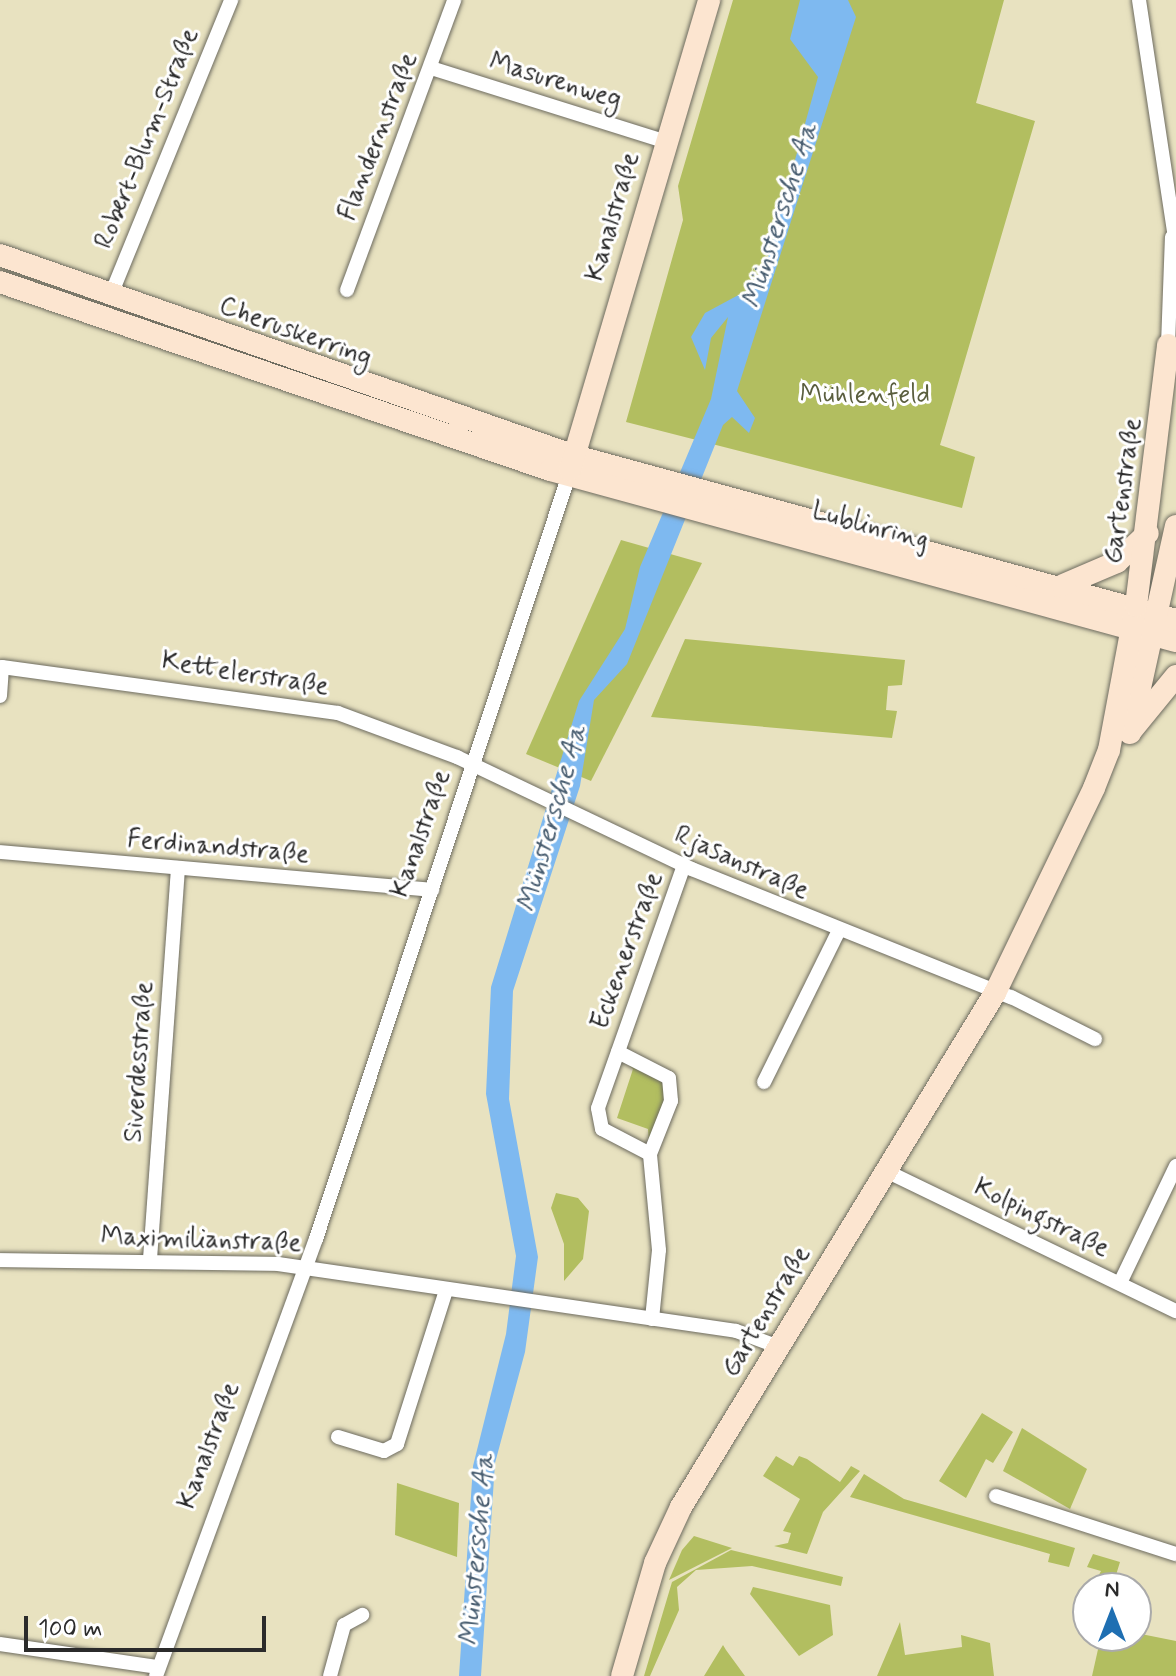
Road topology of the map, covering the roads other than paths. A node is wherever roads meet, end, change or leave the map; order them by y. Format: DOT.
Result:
graph roads {
  1 [pos="231,0"];
  2 [pos="454,0"];
  3 [pos="709,0"];
  4 [pos="1139,0"];
  5 [pos="431,68"];
  6 [pos="664,141"];
  7 [pos="1174,241"];
  8 [pos="0,255"];
  9 [pos="0,282"];
  10 [pos="347,290"];
  11 [pos="32,293"];
  12 [pos="0,295"];
  13 [pos="110,297"];
  14 [pos="1173,345"];
  15 [pos="572,465"];
  16 [pos="722,505"];
  17 [pos="1176,526"];
  18 [pos="1148,533"];
  19 [pos="1063,585"];
  20 [pos="1134,616"];
  21 [pos="1167,627"];
  22 [pos="1,666"];
  23 [pos="1176,676"];
  24 [pos="0,696"];
  25 [pos="1130,733"];
  26 [pos="1109,750"];
  27 [pos="474,767"];
  28 [pos="0,852"];
  29 [pos="684,865"];
  30 [pos="178,868"];
  31 [pos="432,890"];
  32 [pos="838,932"];
  33 [pos="995,993"];
  34 [pos="1095,1039"];
  35 [pos="618,1052"];
  36 [pos="764,1082"];
  37 [pos="650,1154"];
  38 [pos="1176,1166"];
  39 [pos="886,1171"];
  40 [pos="150,1259"];
  41 [pos="0,1260"];
  42 [pos="303,1267"];
  43 [pos="1120,1283"];
  44 [pos="446,1290"];
  45 [pos="1176,1311"];
  46 [pos="652,1319"];
  47 [pos="779,1347"];
  48 [pos="338,1437"];
  49 [pos="996,1496"];
  50 [pos="1176,1554"];
  51 [pos="362,1615"];
  52 [pos="0,1644"];
  53 [pos="157,1672"];
  54 [pos="330,1676"];
  55 [pos="622,1676"];
  1 -- 13 [label="street, Robert-Blum-Straße"];
  2 -- 5 [label="street, Flandernstraße"];
  3 -- 6 [label="main road, Kanalstraße"];
  4 -- 7 [label="street, Gartenstraße"];
  5 -- 6 [label="street, Masurenweg"];
  5 -- 10 [label="street, Flandernstraße"];
  6 -- 15 [label="main road, Kanalstraße"];
  7 -- 14 [label="street, Gartenstraße"];
  8 -- 13 [label="main road, Cheruskerring"];
  9 -- 11 [label="main road, Cheruskerring"];
  11 -- 12 [label="street"];
  11 -- 15 [label="main road, Cheruskerring"];
  13 -- 15 [label="main road, Cheruskerring"];
  14 -- 18 [label="main road, Gartenstraße"];
  15 -- 16 [label="main road, Lublinring"];
  15 -- 27 [label="street, Kanalstraße"];
  16 -- 19 [label="main road, Lublinring"];
  16 -- 20 [label="main road, Lublinring"];
  17 -- 21 [label="main road, Gartenstraße"];
  18 -- 19 [label="main road"];
  18 -- 20 [label="main road, Gartenstraße"];
  19 -- 20 [label="main road, Lublinring"];
  20 -- 21 [label="main road, Lublinring"];
  20 -- 26 [label="main road, Gartenstraße"];
  21 -- 25 [label="main road, Gartenstraße"];
  22 -- 24 [label="street"];
  22 -- 27 [label="street, Kettelerstraße"];
  23 -- 25 [label="main road"];
  25 -- 26 [label="main road, Gartenstraße"];
  26 -- 33 [label="main road, Gartenstraße"];
  27 -- 29 [label="street, Rjasanstraße"];
  27 -- 31 [label="street, Kanalstraße"];
  28 -- 30 [label="street, Ferdinandstraße"];
  29 -- 32 [label="street, Rjasanstraße"];
  29 -- 35 [label="street, Eckenerstraße"];
  30 -- 31 [label="street, Ferdinandstraße"];
  30 -- 40 [label="street, Siverdesstraße"];
  31 -- 42 [label="street, Kanalstraße"];
  32 -- 33 [label="street, Rjasanstraße"];
  32 -- 36 [label="street"];
  33 -- 34 [label="street"];
  33 -- 39 [label="main road, Gartenstraße"];
  35 -- 37 [label="street, Eckenerstraße"];
  35 -- 37 [label="street, Eckenerstraße"];
  37 -- 46 [label="street, Eckenerstraße"];
  38 -- 43 [label="street"];
  39 -- 43 [label="street, Kolpingstraße"];
  39 -- 47 [label="main road, Gartenstraße"];
  40 -- 41 [label="street, Maximilianstraße"];
  40 -- 42 [label="street, Maximilianstraße"];
  42 -- 44 [label="street, Maximilianstraße"];
  42 -- 53 [label="street, Kanalstraße"];
  43 -- 45 [label="street, Kolpingstraße"];
  44 -- 46 [label="street, Maximilianstraße"];
  44 -- 48 [label="street"];
  46 -- 47 [label="street, Maximilianstraße"];
  47 -- 55 [label="main road, Gartenstraße"];
  49 -- 50 [label="street"];
  51 -- 54 [label="street"];
  52 -- 53 [label="street"];
}
